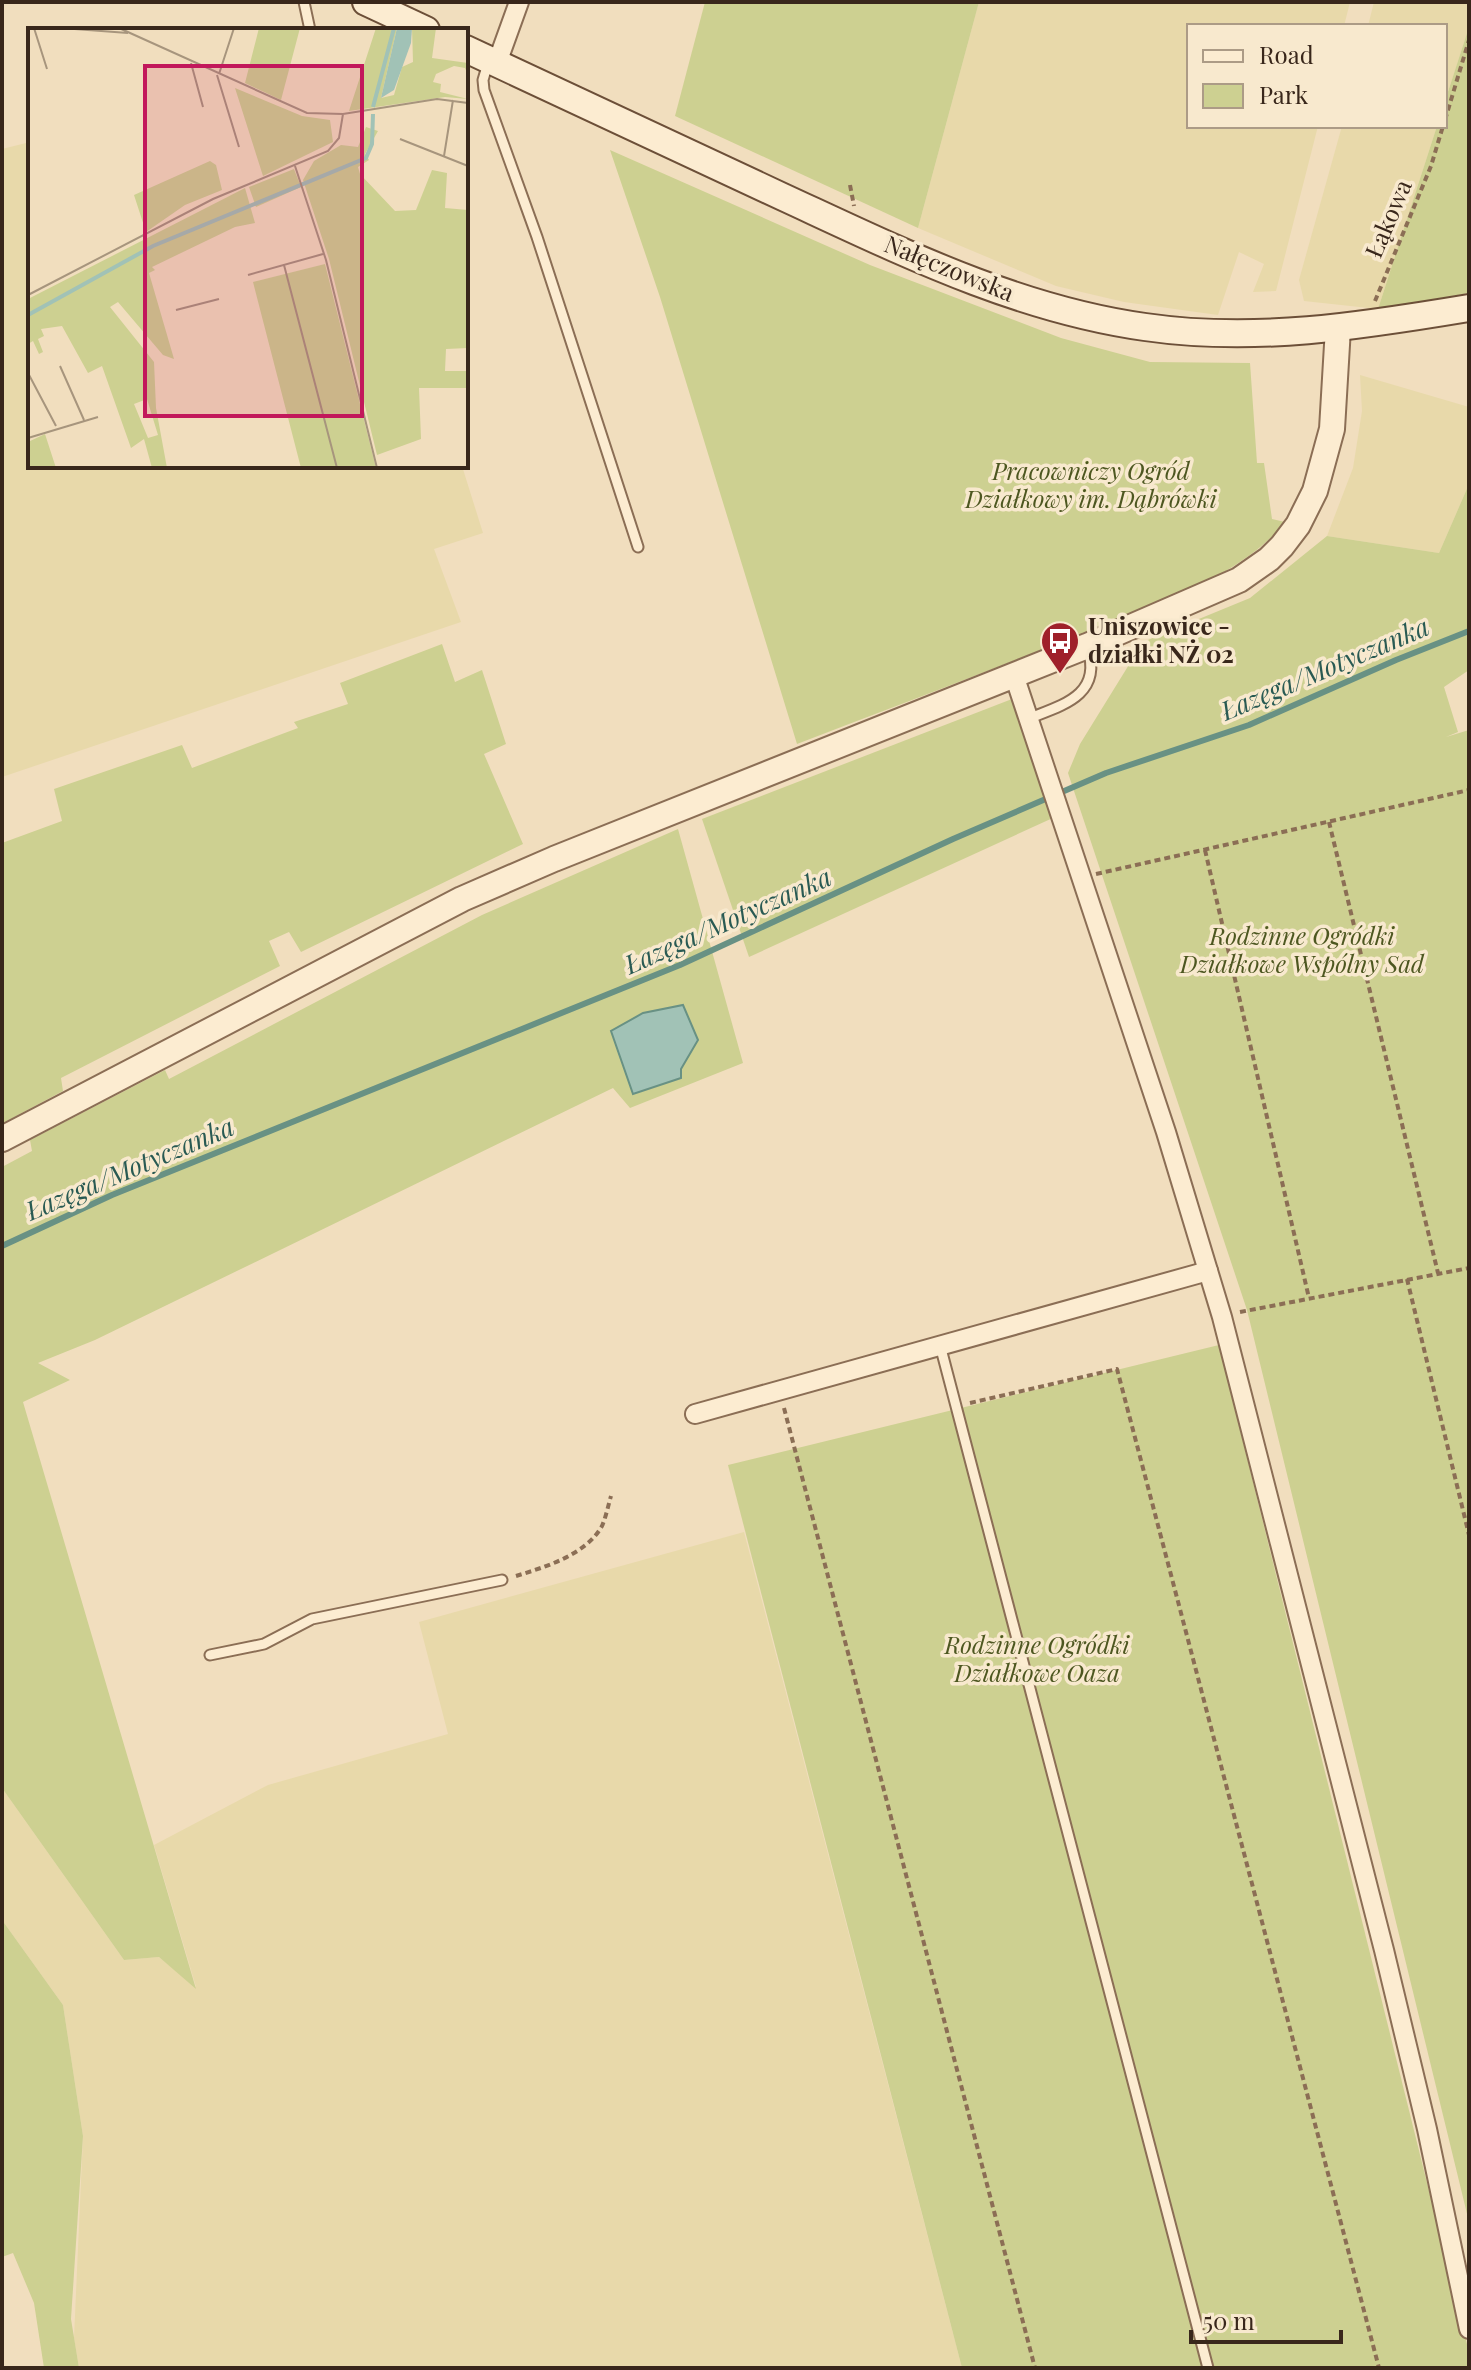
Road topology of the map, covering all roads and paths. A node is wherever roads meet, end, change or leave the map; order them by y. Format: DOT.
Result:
graph roads {
  1 [pos="304,2"];
  2 [pos="366,2"];
  3 [pos="519,2"];
  4 [pos="310,28"];
  5 [pos="422,28"];
  6 [pos="1469,40"];
  7 [pos="484,57"];
  8 [pos="1447,113"];
  9 [pos="1442,128"];
  10 [pos="850,185"];
  11 [pos="856,216"];
  12 [pos="1469,308"];
  13 [pos="1365,325"];
  14 [pos="1338,328"];
  15 [pos="638,547"];
  16 [pos="1087,646"];
  17 [pos="1014,675"];
  18 [pos="1030,718"];
  19 [pos="1469,790"];
  20 [pos="1329,822"];
  21 [pos="1205,850"];
  22 [pos="1082,877"];
  23 [pos="2,1139"];
  24 [pos="1469,1268"];
  25 [pos="1208,1271"];
  26 [pos="1438,1273"];
  27 [pos="1407,1279"];
  28 [pos="1309,1298"];
  29 [pos="1222,1317"];
  30 [pos="940,1345"];
  31 [pos="779,1390"];
  32 [pos="956,1406"];
  33 [pos="695,1414"];
  34 [pos="611,1496"];
  35 [pos="1469,1535"];
  36 [pos="502,1580"];
  37 [pos="210,1655"];
  38 [pos="1469,2329"];
  39 [pos="1035,2368"];
  40 [pos="1208,2368"];
  41 [pos="1379,2368"];
  1 -- 4 [label="lane"];
  2 -- 5 [label="main road"];
  3 -- 7 [label="street"];
  6 -- 8 [label="path"];
  7 -- 14 [label="main road, Nałęczowska"];
  7 -- 15 [label="lane"];
  9 -- 13 [label="path, Łąkowa"];
  10 -- 11 [label="path"];
  12 -- 13 [label="main road, Nałęczowska"];
  13 -- 14 [label="main road, Nałęczowska"];
  14 -- 16 [label="street"];
  16 -- 17 [label="street"];
  16 -- 18 [label="lane"];
  17 -- 18 [label="street"];
  17 -- 23 [label="street"];
  18 -- 22 [label="street"];
  19 -- 20 [label="path"];
  20 -- 21 [label="path"];
  20 -- 26 [label="path"];
  21 -- 22 [label="path"];
  21 -- 28 [label="path"];
  22 -- 25 [label="street"];
  24 -- 26 [label="path"];
  25 -- 29 [label="street"];
  25 -- 30 [label="street"];
  26 -- 27 [label="path"];
  27 -- 28 [label="path"];
  27 -- 35 [label="path"];
  28 -- 29 [label="path"];
  29 -- 38 [label="street"];
  30 -- 31 [label="street"];
  30 -- 32 [label="lane"];
  31 -- 33 [label="street"];
  31 -- 39 [label="path"];
  32 -- 40 [label="lane"];
  32 -- 41 [label="path"];
  34 -- 36 [label="path"];
  36 -- 37 [label="lane"];
}
